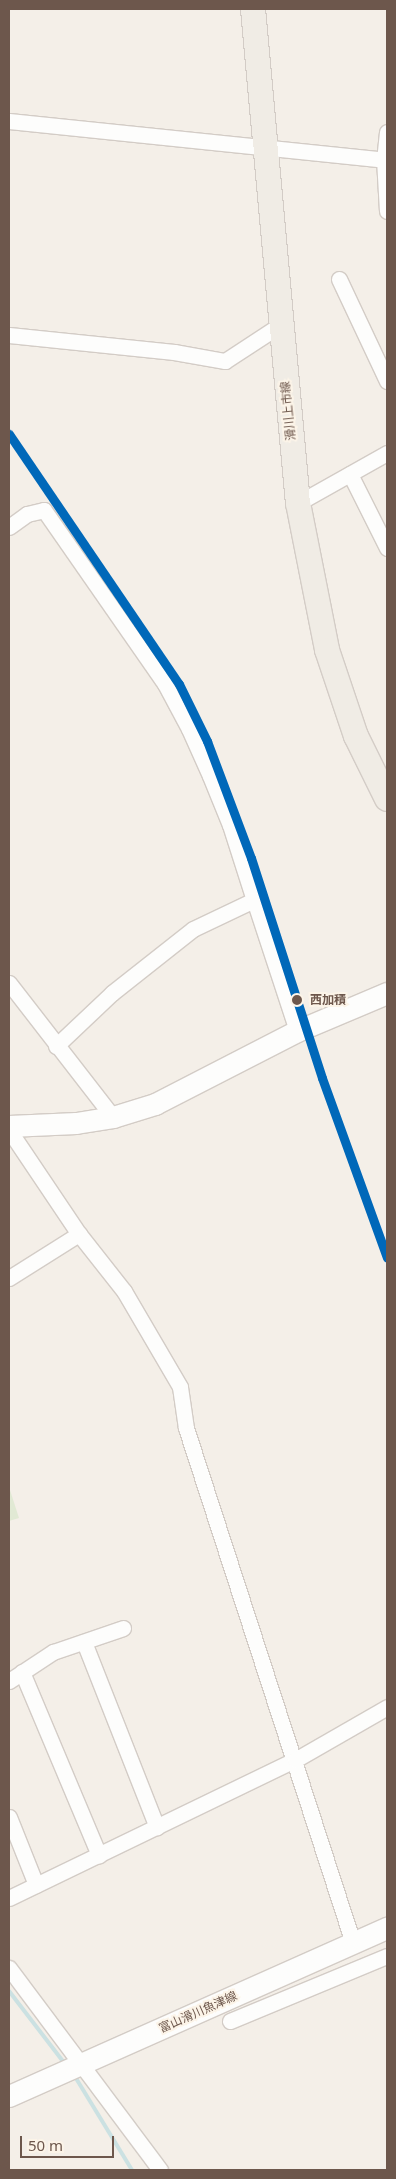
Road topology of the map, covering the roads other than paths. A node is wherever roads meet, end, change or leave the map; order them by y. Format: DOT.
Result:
graph roads {
  1 [pos="253,9"];
  2 [pos="9,121"];
  3 [pos="387,132"];
  4 [pos="264,147"];
  5 [pos="386,159"];
  6 [pos="387,211"];
  7 [pos="339,279"];
  8 [pos="280,325"];
  9 [pos="9,335"];
  10 [pos="387,381"];
  11 [pos="387,453"];
  12 [pos="350,474"];
  13 [pos="298,503"];
  14 [pos="9,527"];
  15 [pos="387,548"];
  16 [pos="387,799"];
  17 [pos="254,900"];
  18 [pos="9,983"];
  19 [pos="387,993"];
  20 [pos="297,1031"];
  21 [pos="56,1046"];
  22 [pos="113,1117"];
  23 [pos="9,1128"];
  24 [pos="80,1234"];
  25 [pos="9,1278"];
  26 [pos="123,1628"];
  27 [pos="84,1642"];
  28 [pos="22,1672"];
  29 [pos="9,1681"];
  30 [pos="387,1707"];
  31 [pos="295,1760"];
  32 [pos="9,1817"];
  33 [pos="157,1827"];
  34 [pos="99,1855"];
  35 [pos="36,1885"];
  36 [pos="9,1898"];
  37 [pos="387,1928"];
  38 [pos="353,1943"];
  39 [pos="387,1956"];
  40 [pos="9,1968"];
  41 [pos="230,2021"];
  42 [pos="82,2064"];
  43 [pos="9,2096"];
  44 [pos="160,2170"];
  1 -- 4 [label="main road, 滑川上市線"];
  2 -- 4 [label="street"];
  3 -- 5 [label="street"];
  4 -- 5 [label="street"];
  4 -- 8 [label="main road, 滑川上市線"];
  5 -- 6 [label="street"];
  7 -- 10 [label="street"];
  8 -- 9 [label="street"];
  8 -- 13 [label="main road, 滑川上市線"];
  11 -- 12 [label="street"];
  12 -- 13 [label="street"];
  12 -- 15 [label="street"];
  13 -- 16 [label="main road, 滑川上市線"];
  14 -- 17 [label="street"];
  17 -- 20 [label="street"];
  17 -- 21 [label="street"];
  18 -- 21 [label="street"];
  19 -- 20 [label="main road"];
  20 -- 22 [label="main road"];
  21 -- 22 [label="street"];
  22 -- 23 [label="main road"];
  23 -- 24 [label="street"];
  24 -- 25 [label="street"];
  24 -- 31 [label="street"];
  26 -- 27 [label="street"];
  27 -- 28 [label="street"];
  27 -- 33 [label="street"];
  28 -- 29 [label="street"];
  28 -- 34 [label="street"];
  30 -- 31 [label="street"];
  31 -- 33 [label="street"];
  31 -- 38 [label="street"];
  32 -- 35 [label="street"];
  33 -- 34 [label="street"];
  34 -- 35 [label="street"];
  35 -- 36 [label="street"];
  37 -- 38 [label="main road, 富山滑川魚津線"];
  38 -- 42 [label="main road, 富山滑川魚津線"];
  39 -- 41 [label="street"];
  40 -- 42 [label="street"];
  42 -- 43 [label="main road, 富山滑川魚津線"];
  42 -- 44 [label="street"];
}
